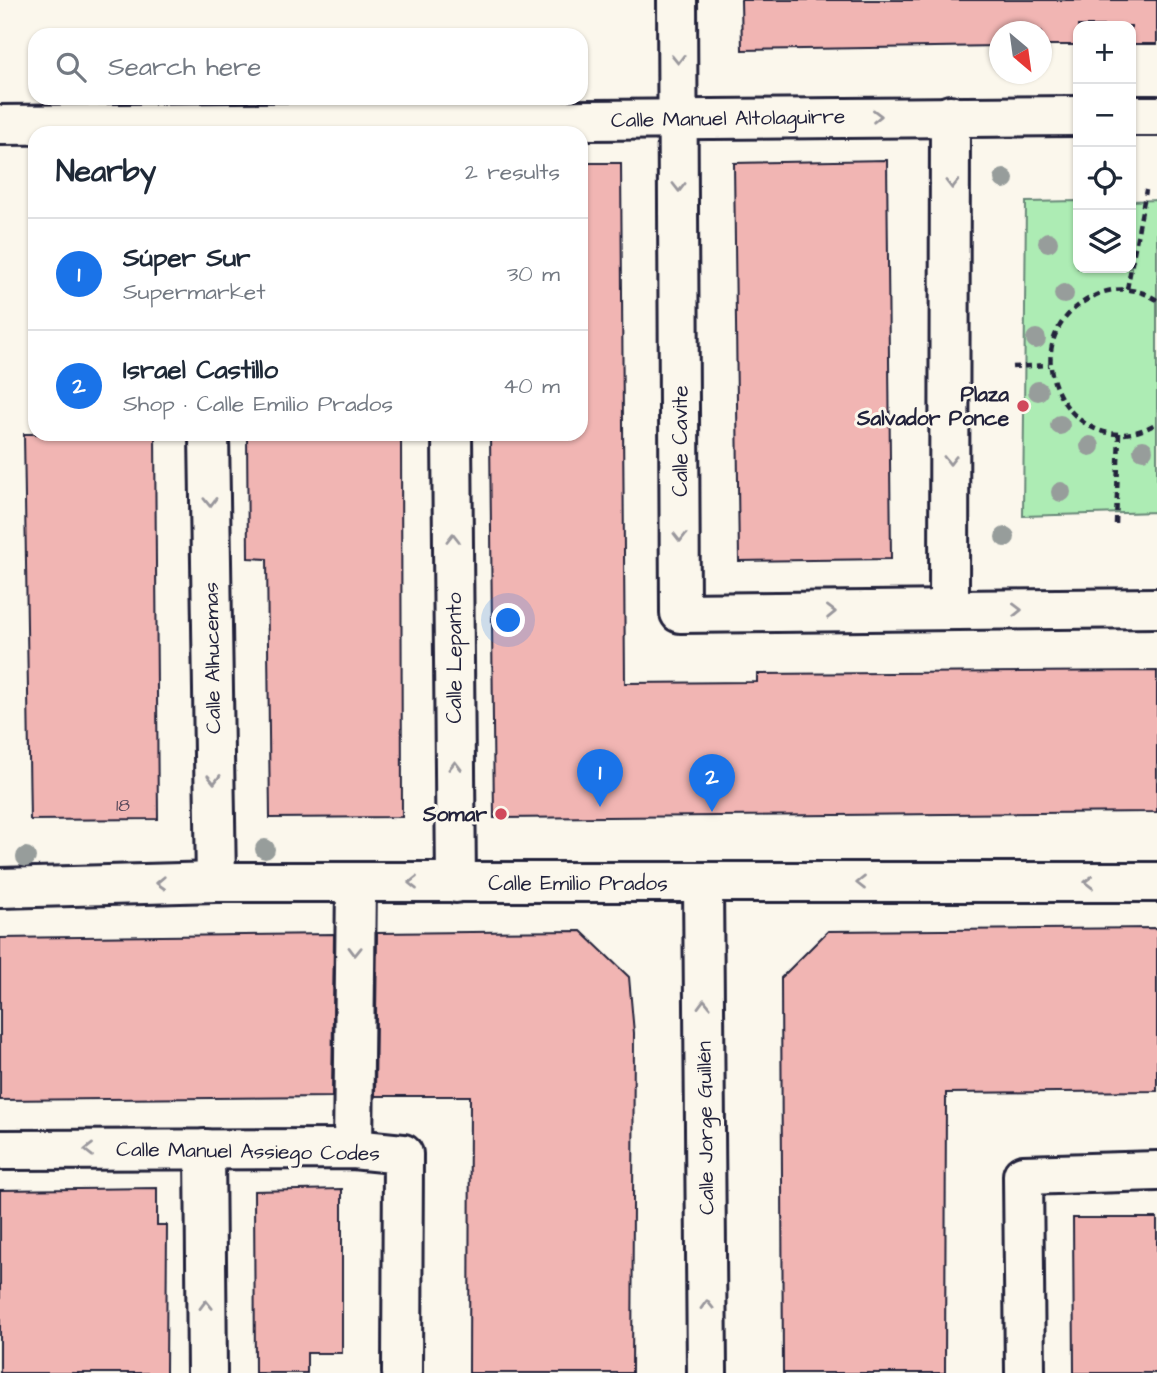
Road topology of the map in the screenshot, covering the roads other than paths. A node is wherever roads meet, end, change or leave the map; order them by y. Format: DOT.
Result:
graph roads {
  1 [pos="677,0"];
  2 [pos="950,115"];
  3 [pos="1073,116"];
  4 [pos="1136,116"];
  5 [pos="1157,116"];
  6 [pos="680,119"];
  7 [pos="0,125"];
  8 [pos="52,126"];
  9 [pos="479,126"];
  10 [pos="209,441"];
  11 [pos="452,441"];
  12 [pos="1157,608"];
  13 [pos="949,610"];
  14 [pos="216,882"];
  15 [pos="1157,882"];
  16 [pos="356,883"];
  17 [pos="456,883"];
  18 [pos="703,884"];
  19 [pos="0,888"];
  20 [pos="205,1149"];
  21 [pos="353,1149"];
  22 [pos="0,1150"];
  23 [pos="1157,1171"];
  24 [pos="207,1373"];
  25 [pos="402,1373"];
  26 [pos="707,1373"];
  27 [pos="1025,1373"];
  1 -- 6 [label="street, Calle Cavite, one-way"];
  2 -- 3 [label="street, Calle Manuel Altolaguirre"];
  6 -- 2 [label="street, Calle Manuel Altolaguirre, one-way"];
  2 -- 13 [label="street, one-way"];
  4 -- 5 [label="street"];
  6 -- 9 [label="street, Calle Manuel Altolaguirre"];
  6 -- 13 [label="street, Calle Cavite, one-way"];
  7 -- 8 [label="street, Calle Manuel Altolaguirre"];
  10 -- 14 [label="street, Calle Alhucemas, one-way"];
  17 -- 11 [label="street, Calle Lepanto, one-way"];
  13 -- 12 [label="street, one-way"];
  14 -- 16 [label="street, Calle Emilio Prados"];
  14 -- 19 [label="street, Calle Emilio Prados, one-way"];
  15 -- 18 [label="street, Calle Emilio Prados, one-way"];
  17 -- 16 [label="street, Calle Emilio Prados, one-way"];
  16 -- 21 [label="street, one-way"];
  17 -- 18 [label="street, Calle Emilio Prados"];
  26 -- 18 [label="street, Calle Jorge Guillén, one-way"];
  20 -- 21 [label="street, Calle Manuel Assiego Codes"];
  20 -- 22 [label="street, Calle Manuel Assiego Codes, one-way"];
  24 -- 20 [label="street, one-way"];
  21 -- 25 [label="street, Calle Manuel Assiego Codes"];
  23 -- 27 [label="street"];
}
